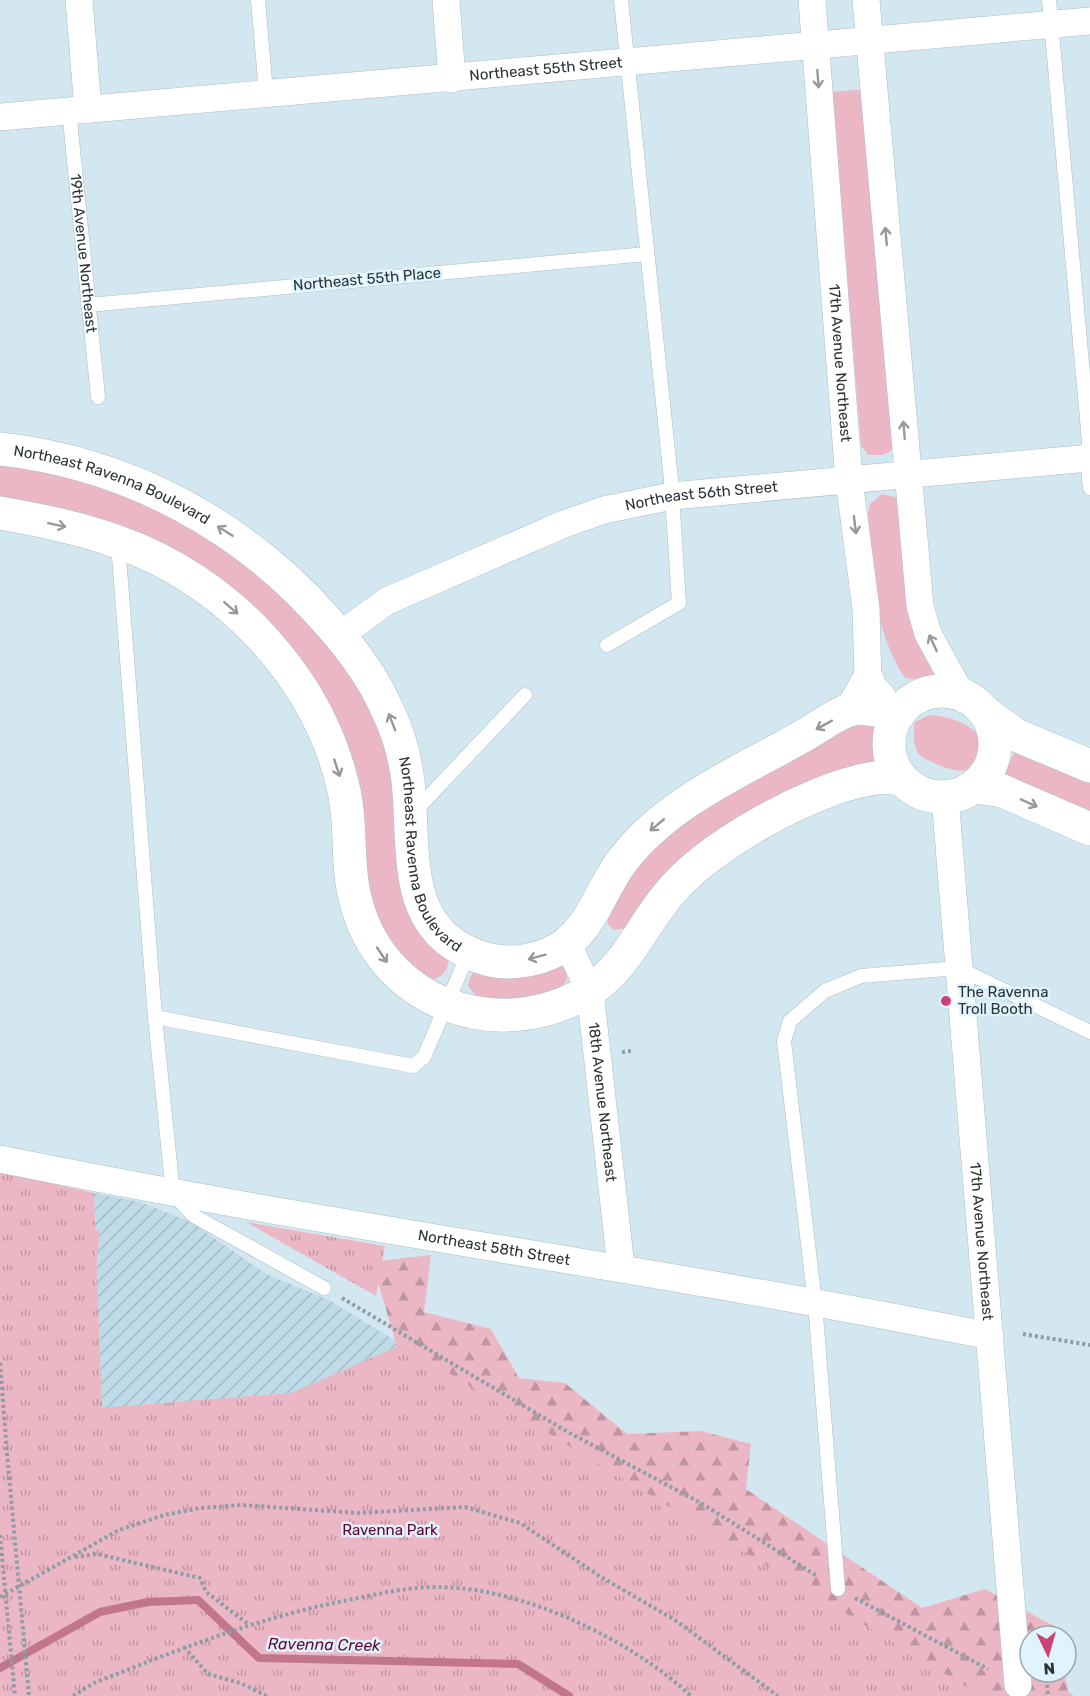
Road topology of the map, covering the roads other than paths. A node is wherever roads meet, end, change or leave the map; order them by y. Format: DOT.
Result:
graph roads {
  1 [pos="79,0"];
  2 [pos="258,0"];
  3 [pos="446,0"];
  4 [pos="621,0"];
  5 [pos="812,0"];
  6 [pos="866,0"];
  7 [pos="1050,12"];
  8 [pos="1090,21"];
  9 [pos="869,40"];
  10 [pos="815,45"];
  11 [pos="627,61"];
  12 [pos="452,79"];
  13 [pos="266,92"];
  14 [pos="79,109"];
  15 [pos="0,117"];
  16 [pos="647,254"];
  17 [pos="88,305"];
  18 [pos="98,397"];
  19 [pos="0,449"];
  20 [pos="1089,458"];
  21 [pos="908,474"];
  22 [pos="849,480"];
  23 [pos="1090,488"];
  24 [pos="672,496"];
  25 [pos="0,513"];
  26 [pos="118,542"];
  27 [pos="340,635"];
  28 [pos="607,645"];
  29 [pos="525,695"];
  30 [pos="860,695"];
  31 [pos="974,704"];
  32 [pos="899,714"];
  33 [pos="1090,766"];
  34 [pos="901,778"];
  35 [pos="959,792"];
  36 [pos="410,816"];
  37 [pos="1090,829"];
  38 [pos="567,943"];
  39 [pos="469,952"];
  40 [pos="958,968"];
  41 [pos="590,991"];
  42 [pos="445,1005"];
  43 [pos="155,1017"];
  44 [pos="1090,1032"];
  45 [pos="0,1159"];
  46 [pos="173,1194"];
  47 [pos="621,1267"];
  48 [pos="324,1288"];
  49 [pos="815,1303"];
  50 [pos="990,1336"];
  51 [pos="838,1589"];
  52 [pos="1018,1685"];
  1 -- 14 [label="street, 19th Avenue Northeast"];
  2 -- 13 [label="lane"];
  3 -- 12 [label="street"];
  4 -- 11 [label="lane"];
  5 -- 10 [label="street, 17th Avenue Northeast"];
  6 -- 9 [label="street"];
  7 -- 8 [label="street, Northeast 55th Street"];
  7 -- 9 [label="street, Northeast 55th Street"];
  7 -- 20 [label="lane"];
  9 -- 10 [label="street, Northeast 55th Street"];
  21 -- 9 [label="street, one-way"];
  10 -- 11 [label="street, Northeast 55th Street"];
  10 -- 22 [label="street, 17th Avenue Northeast, one-way"];
  11 -- 12 [label="street, Northeast 55th Street"];
  11 -- 16 [label="lane"];
  12 -- 13 [label="street, Northeast 55th Street"];
  13 -- 14 [label="street, Northeast 55th Street"];
  14 -- 15 [label="street, Northeast 55th Street"];
  14 -- 17 [label="lane, 19th Avenue Northeast"];
  16 -- 17 [label="lane, Northeast 55th Place"];
  16 -- 24 [label="lane"];
  17 -- 18 [label="lane, 19th Avenue Northeast"];
  27 -- 19 [label="main road, Northeast Ravenna Boulevard, one-way"];
  20 -- 21 [label="street, Northeast 56th Street"];
  20 -- 23 [label="lane"];
  21 -- 22 [label="street, Northeast 56th Street"];
  31 -- 21 [label="street, one-way"];
  22 -- 24 [label="street, Northeast 56th Street"];
  22 -- 30 [label="street, 17th Avenue Northeast, one-way"];
  24 -- 27 [label="street, Northeast 56th Street"];
  24 -- 28 [label="lane"];
  25 -- 26 [label="main road, one-way"];
  26 -- 42 [label="main road, one-way"];
  26 -- 43 [label="lane"];
  36 -- 27 [label="main road, Northeast Ravenna Boulevard, one-way"];
  29 -- 36 [label="lane"];
  30 -- 32 [label="main road"];
  30 -- 38 [label="main road, Northeast Ravenna Boulevard, one-way"];
  31 -- 32 [label="main road"];
  31 -- 33 [label="main road"];
  31 -- 35 [label="main road"];
  32 -- 34 [label="main road"];
  34 -- 35 [label="main road"];
  34 -- 41 [label="main road"];
  35 -- 37 [label="main road, one-way"];
  35 -- 40 [label="street, 17th Avenue Northeast"];
  36 -- 39 [label="main road, Northeast Ravenna Boulevard"];
  38 -- 39 [label="main road, Northeast Ravenna Boulevard, one-way"];
  38 -- 41 [label="street, 18th Avenue Northeast"];
  39 -- 42 [label="lane"];
  40 -- 44 [label="lane"];
  40 -- 49 [label="lane"];
  40 -- 50 [label="street, 17th Avenue Northeast"];
  41 -- 42 [label="main road"];
  41 -- 47 [label="street, 18th Avenue Northeast"];
  42 -- 43 [label="lane"];
  43 -- 46 [label="lane"];
  45 -- 46 [label="street, Northeast 58th Street"];
  46 -- 47 [label="street, Northeast 58th Street"];
  46 -- 48 [label="lane"];
  47 -- 49 [label="street, Northeast 58th Street"];
  49 -- 50 [label="street, Northeast 58th Street"];
  49 -- 51 [label="lane"];
  50 -- 52 [label="street, 17th Avenue Northeast"];
}
